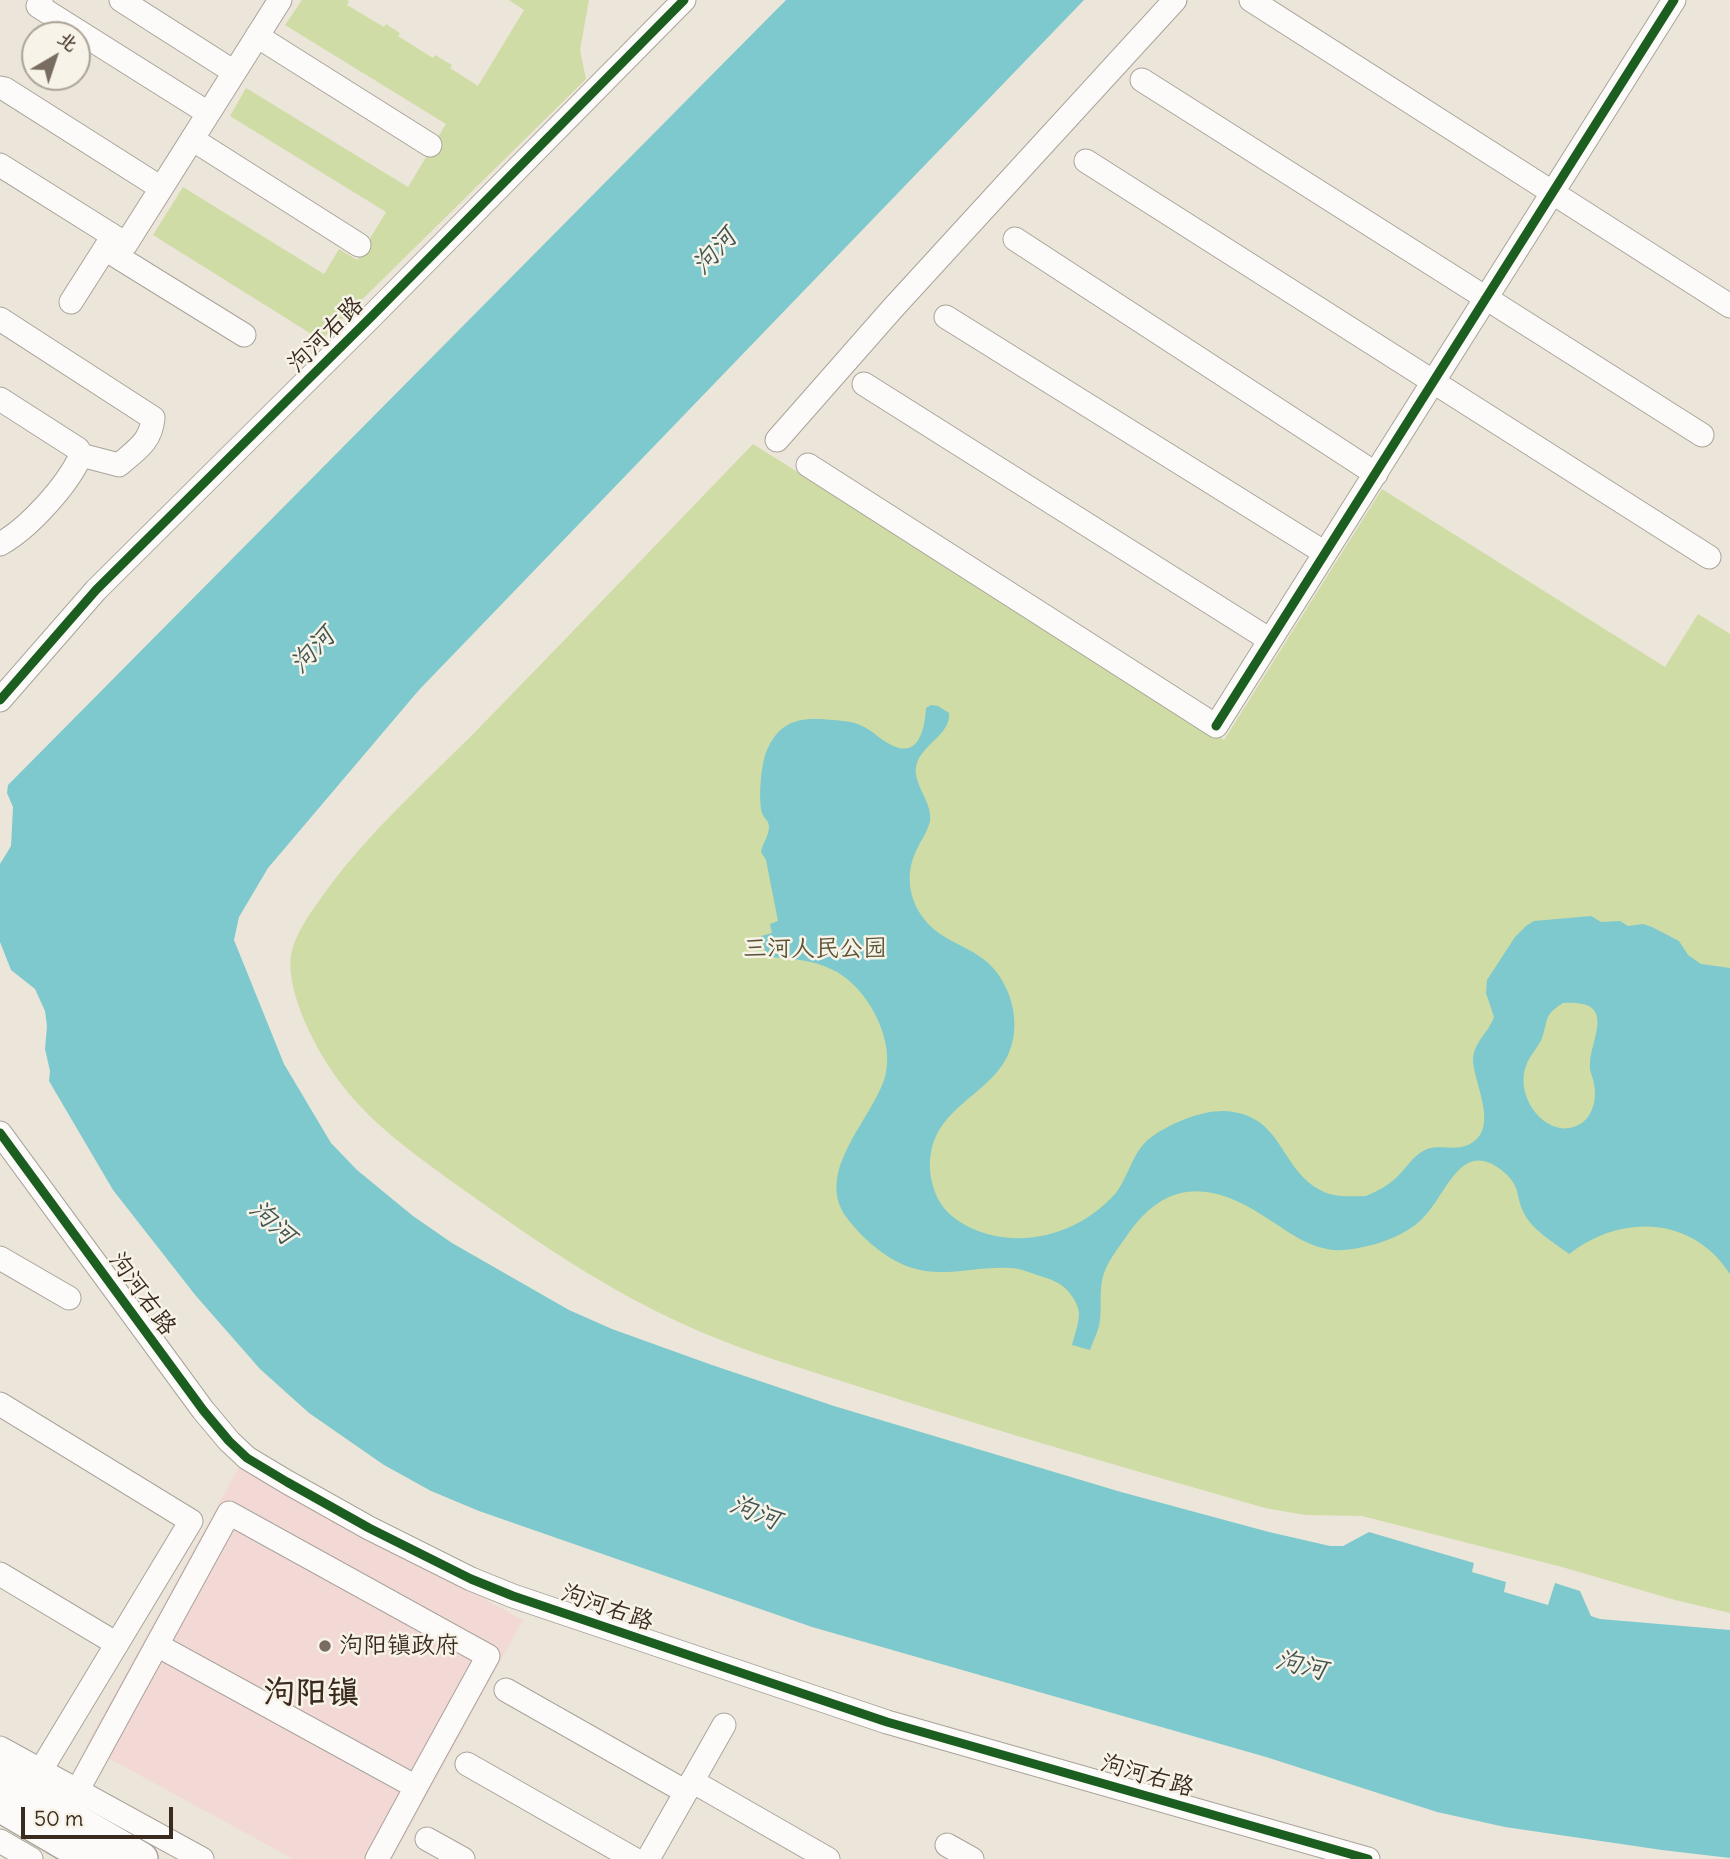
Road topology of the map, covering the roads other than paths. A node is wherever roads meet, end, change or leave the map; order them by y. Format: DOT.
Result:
graph roads {
  1 [pos="41,0"];
  2 [pos="121,0"];
  3 [pos="280,0"];
  4 [pos="684,0"];
  5 [pos="1175,0"];
  6 [pos="1251,0"];
  7 [pos="1674,0"];
  8 [pos="257,36"];
  9 [pos="234,72"];
  10 [pos="1142,80"];
  11 [pos="0,88"];
  12 [pos="208,114"];
  13 [pos="192,139"];
  14 [pos="430,145"];
  15 [pos="1086,161"];
  16 [pos="0,165"];
  17 [pos="162,188"];
  18 [pos="1553,192"];
  19 [pos="1015,239"];
  20 [pos="109,242"];
  21 [pos="359,245"];
  22 [pos="1486,298"];
  23 [pos="71,302"];
  24 [pos="1730,306"];
  25 [pos="946,317"];
  26 [pos="0,319"];
  27 [pos="244,335"];
  28 [pos="1433,382"];
  29 [pos="864,384"];
  30 [pos="0,399"];
  31 [pos="1702,435"];
  32 [pos="776,440"];
  33 [pos="81,455"];
  34 [pos="808,465"];
  35 [pos="1376,474"];
  36 [pos="0,544"];
  37 [pos="1325,554"];
  38 [pos="1709,557"];
  39 [pos="1270,640"];
  40 [pos="0,700"];
  41 [pos="0,1133"];
  42 [pos="0,1258"];
  43 [pos="69,1298"];
  44 [pos="0,1404"];
  45 [pos="0,1574"];
  46 [pos="117,1644"];
  47 [pos="157,1645"];
  48 [pos="506,1690"];
  49 [pos="724,1725"];
  50 [pos="0,1748"];
  51 [pos="467,1764"];
  52 [pos="17,1787"];
  53 [pos="416,1787"];
  54 [pos="689,1787"];
  55 [pos="71,1803"];
  56 [pos="427,1839"];
  57 [pos="0,1841"];
  58 [pos="947,1845"];
  59 [pos="1329,1854"];
  60 [pos="646,1858"];
  61 [pos="32,1859"];
  62 [pos="92,1859"];
  63 [pos="142,1859"];
  64 [pos="202,1859"];
  65 [pos="377,1859"];
  66 [pos="463,1859"];
  67 [pos="828,1859"];
  68 [pos="972,1859"];
  69 [pos="1368,1859"];
  1 -- 12 [label="street"];
  2 -- 9 [label="street"];
  3 -- 8 [label="street"];
  4 -- 40 [label="street, 泃河右路"];
  5 -- 32 [label="street"];
  6 -- 18 [label="street"];
  7 -- 18 [label="street"];
  8 -- 9 [label="street"];
  8 -- 14 [label="street"];
  9 -- 12 [label="street"];
  10 -- 22 [label="street"];
  11 -- 17 [label="street"];
  12 -- 13 [label="street"];
  13 -- 17 [label="street"];
  13 -- 21 [label="street"];
  15 -- 28 [label="street"];
  16 -- 20 [label="street"];
  17 -- 20 [label="street"];
  18 -- 22 [label="street"];
  18 -- 24 [label="street"];
  19 -- 35 [label="street"];
  20 -- 23 [label="street"];
  20 -- 27 [label="street"];
  22 -- 28 [label="street"];
  22 -- 31 [label="street"];
  25 -- 37 [label="street"];
  26 -- 33 [label="street"];
  28 -- 35 [label="street"];
  28 -- 38 [label="street"];
  29 -- 39 [label="street"];
  30 -- 33 [label="street"];
  33 -- 36 [label="street"];
  34 -- 39 [label="street"];
  35 -- 37 [label="street"];
  37 -- 39 [label="street"];
  41 -- 59 [label="street, 泃河右路"];
  42 -- 43 [label="street"];
  44 -- 46 [label="street"];
  45 -- 46 [label="street"];
  46 -- 52 [label="street"];
  47 -- 53 [label="street"];
  47 -- 53 [label="street"];
  47 -- 55 [label="street"];
  48 -- 54 [label="street"];
  49 -- 54 [label="street"];
  50 -- 52 [label="street"];
  51 -- 60 [label="street"];
  52 -- 55 [label="highway"];
  52 -- 62 [label="highway"];
  53 -- 65 [label="street"];
  54 -- 60 [label="street"];
  54 -- 67 [label="street"];
  55 -- 63 [label="highway"];
  55 -- 64 [label="street"];
  56 -- 66 [label="street"];
  57 -- 61 [label="street"];
  58 -- 68 [label="street"];
  59 -- 69 [label="street, 泃河右路"];
}
